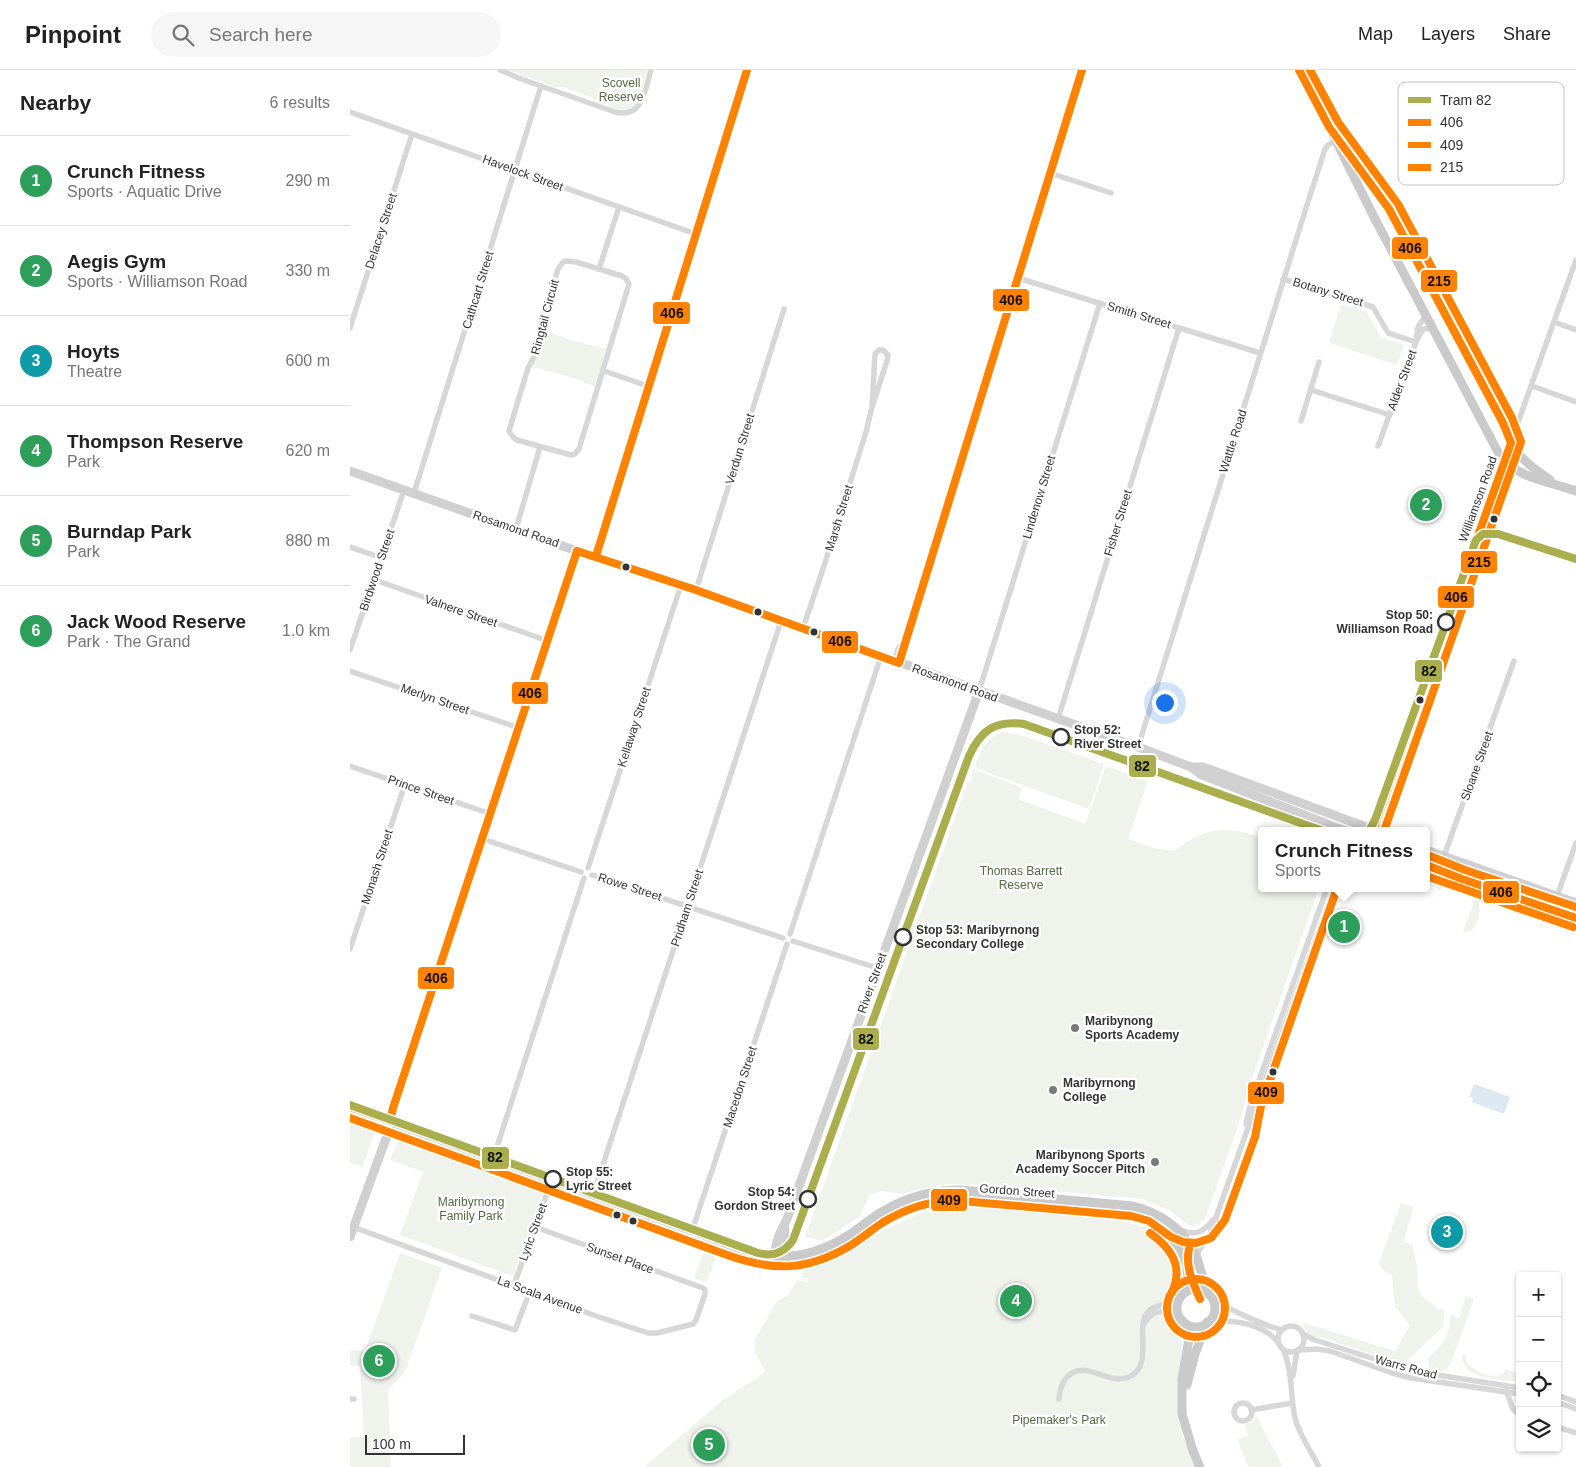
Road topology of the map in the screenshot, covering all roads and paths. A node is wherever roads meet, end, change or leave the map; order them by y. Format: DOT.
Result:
graph roads {
  1 [pos="500,70"];
  2 [pos="651,70"];
  3 [pos="747,70"];
  4 [pos="1082,70"];
  5 [pos="1299,70"];
  6 [pos="541,86"];
  7 [pos="350,112"];
  8 [pos="1330,127"];
  9 [pos="412,134"];
  10 [pos="1336,140"];
  11 [pos="515,170"];
  12 [pos="1050,173"];
  13 [pos="1111,193"];
  14 [pos="619,207"];
  15 [pos="696,234"];
  16 [pos="1576,260"];
  17 [pos="599,270"];
  18 [pos="1018,278"];
  19 [pos="1283,279"];
  20 [pos="1100,303"];
  21 [pos="784,308"];
  22 [pos="1426,315"];
  23 [pos="1554,322"];
  24 [pos="350,328"];
  25 [pos="1179,328"];
  26 [pos="1433,328"];
  27 [pos="1576,330"];
  28 [pos="1416,342"];
  29 [pos="1260,353"];
  30 [pos="1318,362"];
  31 [pos="604,371"];
  32 [pos="648,386"];
  33 [pos="1532,386"];
  34 [pos="1310,390"];
  35 [pos="1576,402"];
  36 [pos="872,407"];
  37 [pos="1390,415"];
  38 [pos="1301,421"];
  39 [pos="1511,443"];
  40 [pos="1378,446"];
  41 [pos="540,447"];
  42 [pos="1505,460"];
  43 [pos="350,471"];
  44 [pos="1557,484"];
  45 [pos="1576,489"];
  46 [pos="404,490"];
  47 [pos="414,494"];
  48 [pos="516,529"];
  49 [pos="350,547"];
  50 [pos="577,551"];
  51 [pos="596,556"];
  52 [pos="382,558"];
  53 [pos="374,580"];
  54 [pos="681,585"];
  55 [pos="696,590"];
  56 [pos="781,621"];
  57 [pos="803,628"];
  58 [pos="548,641"];
  59 [pos="350,650"];
  60 [pos="881,656"];
  61 [pos="1514,661"];
  62 [pos="897,662"];
  63 [pos="350,671"];
  64 [pos="978,691"];
  65 [pos="1058,719"];
  66 [pos="519,728"];
  67 [pos="1138,747"];
  68 [pos="350,766"];
  69 [pos="1191,767"];
  70 [pos="405,784"];
  71 [pos="491,814"];
  72 [pos="1335,827"];
  73 [pos="1355,827"];
  74 [pos="1376,827"];
  75 [pos="483,839"];
  76 [pos="1576,843"];
  77 [pos="1430,852"];
  78 [pos="1444,857"];
  79 [pos="1430,867"];
  80 [pos="588,868"];
  81 [pos="1439,870"];
  82 [pos="581,872"];
  83 [pos="592,875"];
  84 [pos="584,878"];
  85 [pos="1326,892"];
  86 [pos="1333,892"];
  87 [pos="1557,897"];
  88 [pos="1576,903"];
  89 [pos="687,906"];
  90 [pos="1552,910"];
  91 [pos="1576,918"];
  92 [pos="790,934"];
  93 [pos="783,938"];
  94 [pos="793,941"];
  95 [pos="787,944"];
  96 [pos="350,949"];
  97 [pos="877,968"];
  98 [pos="350,1107"];
  99 [pos="390,1121"];
  100 [pos="1245,1134"];
  101 [pos="493,1159"];
  102 [pos="552,1180"];
  103 [pos="593,1195"];
  104 [pos="886,1209"];
  105 [pos="899,1213"];
  106 [pos="1216,1217"];
  107 [pos="354,1227"];
  108 [pos="535,1227"];
  109 [pos="1176,1228"];
  110 [pos="692,1231"];
  111 [pos="350,1237"];
  112 [pos="1196,1257"];
  113 [pos="779,1260"];
  114 [pos="514,1285"];
  115 [pos="705,1290"];
  116 [pos="530,1291"];
  117 [pos="1210,1296"];
  118 [pos="1180,1298"];
  119 [pos="472,1316"];
  120 [pos="1181,1319"];
  121 [pos="1208,1322"];
  122 [pos="1143,1330"];
  123 [pos="1282,1330"];
  124 [pos="1303,1334"];
  125 [pos="1281,1348"];
  126 [pos="1298,1351"];
  127 [pos="1516,1388"];
  128 [pos="1506,1389"];
  129 [pos="1516,1393"];
  130 [pos="1561,1396"];
  131 [pos="1059,1399"];
  132 [pos="1576,1402"];
  133 [pos="1292,1403"];
  134 [pos="1561,1403"];
  135 [pos="1576,1409"];
  136 [pos="1251,1410"];
  137 [pos="1516,1412"];
  138 [pos="1561,1428"];
  139 [pos="1576,1434"];
  140 [pos="1190,1440"];
  141 [pos="1200,1467"];
  142 [pos="1319,1467"];
  1 -- 6 [label="street"];
  2 -- 6 [label="street"];
  3 -- 15 [label="street"];
  4 -- 12 [label="street"];
  5 -- 8 [label="main road"];
  6 -- 11 [label="street, Cathcart Street"];
  7 -- 9 [label="street, Havelock Street"];
  8 -- 10 [label="main road"];
  8 -- 39 [label="main road"];
  9 -- 11 [label="street, Havelock Street"];
  9 -- 24 [label="street, Delacey Street"];
  10 -- 19 [label="street, Wattle Road"];
  10 -- 22 [label="main road"];
  11 -- 14 [label="street, Havelock Street"];
  11 -- 47 [label="street, Cathcart Street"];
  12 -- 13 [label="street"];
  12 -- 18 [label="street"];
  14 -- 15 [label="street, Havelock Street"];
  14 -- 17 [label="street"];
  15 -- 32 [label="street"];
  16 -- 23 [label="street, Williamson Road"];
  17 -- 31 [label="street, Ringtail Circuit"];
  17 -- 41 [label="street, Ringtail Circuit"];
  18 -- 20 [label="street, Smith Street"];
  18 -- 62 [label="street"];
  19 -- 28 [label="street, Botany Street"];
  19 -- 29 [label="street, Wattle Road"];
  20 -- 25 [label="street, Smith Street"];
  20 -- 64 [label="street, Lindenow Street"];
  21 -- 55 [label="street, Verdun Street"];
  22 -- 26 [label="main road"];
  22 -- 28 [label="street, Alder Street"];
  23 -- 27 [label="street"];
  23 -- 33 [label="street, Williamson Road"];
  25 -- 29 [label="street, Smith Street"];
  25 -- 65 [label="street, Fisher Street"];
  26 -- 28 [label="street"];
  26 -- 42 [label="main road"];
  28 -- 37 [label="street, Alder Street"];
  29 -- 67 [label="street, Wattle Road"];
  30 -- 34 [label="street"];
  31 -- 32 [label="street"];
  31 -- 41 [label="street, Ringtail Circuit"];
  32 -- 51 [label="street"];
  33 -- 35 [label="street"];
  33 -- 39 [label="street, Williamson Road"];
  34 -- 37 [label="street"];
  34 -- 38 [label="street"];
  36 -- 36 [label="street, Marsh Street"];
  36 -- 57 [label="street, Marsh Street"];
  37 -- 40 [label="street, Alder Street"];
  39 -- 42 [label="main road, Williamson Road"];
  39 -- 44 [label="main road"];
  41 -- 48 [label="street"];
  42 -- 44 [label="main road"];
  42 -- 74 [label="street, Williamson Road"];
  43 -- 46 [label="street, Rosamond Road"];
  44 -- 45 [label="main road"];
  46 -- 47 [label="street, Rosamond Road"];
  46 -- 52 [label="street, Birdwood Street"];
  47 -- 48 [label="street, Rosamond Road"];
  48 -- 50 [label="street, Rosamond Road"];
  49 -- 52 [label="street"];
  50 -- 51 [label="street, Rosamond Road"];
  50 -- 58 [label="street"];
  51 -- 54 [label="street, Rosamond Road"];
  52 -- 53 [label="street, Birdwood Street"];
  53 -- 58 [label="street, Valnere Street"];
  53 -- 59 [label="street, Birdwood Street"];
  54 -- 55 [label="street, Rosamond Road"];
  54 -- 80 [label="street, Kellaway Street"];
  55 -- 56 [label="street, Rosamond Road"];
  56 -- 57 [label="street, Rosamond Road"];
  56 -- 89 [label="street, Pridham Street"];
  57 -- 60 [label="street, Rosamond Road"];
  58 -- 66 [label="street"];
  60 -- 62 [label="street, Rosamond Road"];
  60 -- 92 [label="street"];
  61 -- 78 [label="street, Sloane Street"];
  62 -- 64 [label="street, Rosamond Road"];
  63 -- 66 [label="street, Merlyn Street"];
  64 -- 65 [label="street, Rosamond Road"];
  64 -- 97 [label="street, River Street"];
  65 -- 67 [label="street, Rosamond Road"];
  66 -- 71 [label="street"];
  67 -- 69 [label="street, Rosamond Road"];
  68 -- 70 [label="street, Prince Street"];
  69 -- 72 [label="street, Rosamond Road"];
  69 -- 73 [label="street, Rosamond Road"];
  70 -- 71 [label="street, Prince Street"];
  70 -- 96 [label="street, Monash Street"];
  71 -- 75 [label="street"];
  75 -- 82 [label="street, Rowe Street"];
  75 -- 99 [label="street"];
  76 -- 87 [label="street"];
  77 -- 78 [label="street"];
  78 -- 81 [label="street, Sloane Street"];
  78 -- 87 [label="street"];
  79 -- 81 [label="street"];
  80 -- 82 [label="street"];
  80 -- 83 [label="street"];
  81 -- 90 [label="street"];
  82 -- 84 [label="street"];
  83 -- 84 [label="street"];
  83 -- 89 [label="street, Rowe Street"];
  84 -- 101 [label="street"];
  85 -- 100 [label="street"];
  86 -- 100 [label="street"];
  87 -- 88 [label="street"];
  87 -- 90 [label="street"];
  89 -- 93 [label="street, Rowe Street"];
  89 -- 103 [label="street, Pridham Street"];
  90 -- 91 [label="street"];
  92 -- 93 [label="street"];
  92 -- 94 [label="street"];
  93 -- 95 [label="street"];
  94 -- 95 [label="street"];
  94 -- 97 [label="street"];
  95 -- 110 [label="street, Macedon Street"];
  97 -- 113 [label="street, River Street"];
  98 -- 99 [label="main road, Gordon Street"];
  99 -- 101 [label="main road, Gordon Street"];
  99 -- 107 [label="street"];
  100 -- 106 [label="street"];
  101 -- 102 [label="main road, Gordon Street"];
  102 -- 103 [label="main road, Gordon Street"];
  102 -- 108 [label="street, Lyric Street"];
  103 -- 110 [label="main road, Gordon Street"];
  104 -- 105 [label="main road"];
  104 -- 109 [label="main road, Gordon Street"];
  104 -- 113 [label="main road, Gordon Street"];
  105 -- 113 [label="main road, Gordon Street"];
  105 -- 118 [label="main road, Gordon Street"];
  106 -- 109 [label="street"];
  106 -- 112 [label="street"];
  107 -- 111 [label="street"];
  107 -- 114 [label="street, La Scala Avenue"];
  108 -- 114 [label="street, Lyric Street"];
  108 -- 115 [label="street, Sunset Place"];
  109 -- 112 [label="main road, Gordon Street"];
  110 -- 113 [label="main road, Gordon Street"];
  112 -- 117 [label="main road, Gordon Street"];
  114 -- 116 [label="street, La Scala Avenue"];
  115 -- 116 [label="street, La Scala Avenue"];
  116 -- 119 [label="street"];
  117 -- 118 [label="main road"];
  117 -- 121 [label="main road"];
  117 -- 123 [label="street"];
  118 -- 120 [label="main road"];
  118 -- 122 [label="street"];
  120 -- 121 [label="main road"];
  120 -- 122 [label="street"];
  120 -- 140 [label="main road"];
  121 -- 125 [label="street"];
  121 -- 140 [label="main road"];
  122 -- 131 [label="street"];
  123 -- 124 [label="street"];
  123 -- 125 [label="street"];
  124 -- 126 [label="street"];
  124 -- 128 [label="street, Warrs Road"];
  125 -- 126 [label="street"];
  125 -- 133 [label="street"];
  126 -- 128 [label="street, Warrs Road"];
  126 -- 133 [label="street"];
  127 -- 128 [label="street"];
  128 -- 129 [label="street"];
  128 -- 137 [label="street"];
  130 -- 132 [label="street"];
  133 -- 136 [label="street"];
  133 -- 142 [label="street"];
  134 -- 135 [label="street"];
  138 -- 139 [label="street"];
  140 -- 141 [label="main road"];
}
